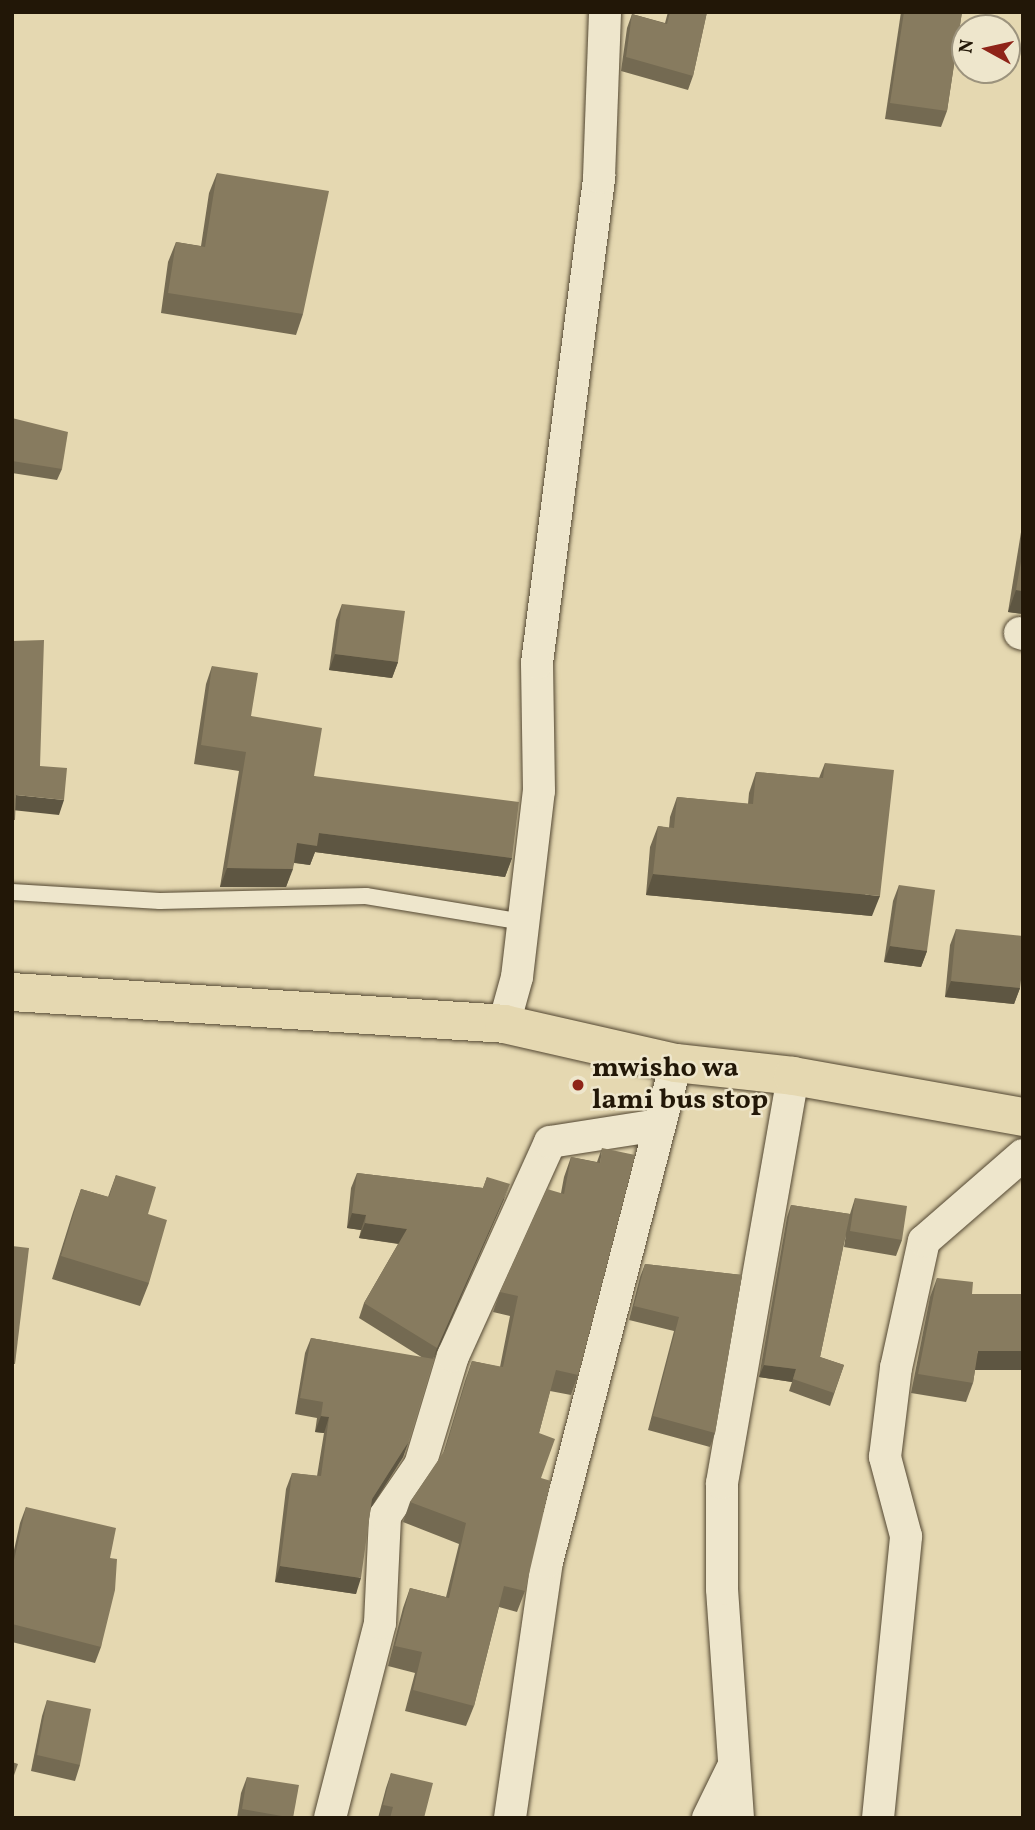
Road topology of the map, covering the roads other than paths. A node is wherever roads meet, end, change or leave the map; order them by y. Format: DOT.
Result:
graph roads {
  1 [pos="605,12"];
  2 [pos="12,892"];
  3 [pos="523,922"];
  4 [pos="12,992"];
  5 [pos="504,1024"];
  6 [pos="676,1063"];
  7 [pos="793,1076"];
  8 [pos="1023,1117"];
  9 [pos="659,1125"];
  10 [pos="1023,1154"];
  11 [pos="733,1767"];
  12 [pos="330,1818"];
  13 [pos="510,1818"];
  14 [pos="708,1818"];
  15 [pos="738,1818"];
  16 [pos="878,1818"];
  1 -- 3 [label="street"];
  2 -- 3 [label="lane"];
  3 -- 5 [label="street"];
  4 -- 5 [label="highway"];
  5 -- 6 [label="highway"];
  6 -- 7 [label="highway"];
  6 -- 9 [label="street"];
  7 -- 8 [label="highway"];
  7 -- 11 [label="street"];
  9 -- 12 [label="street"];
  9 -- 13 [label="street"];
  10 -- 16 [label="street"];
  11 -- 14 [label="street"];
  11 -- 15 [label="street"];
}
